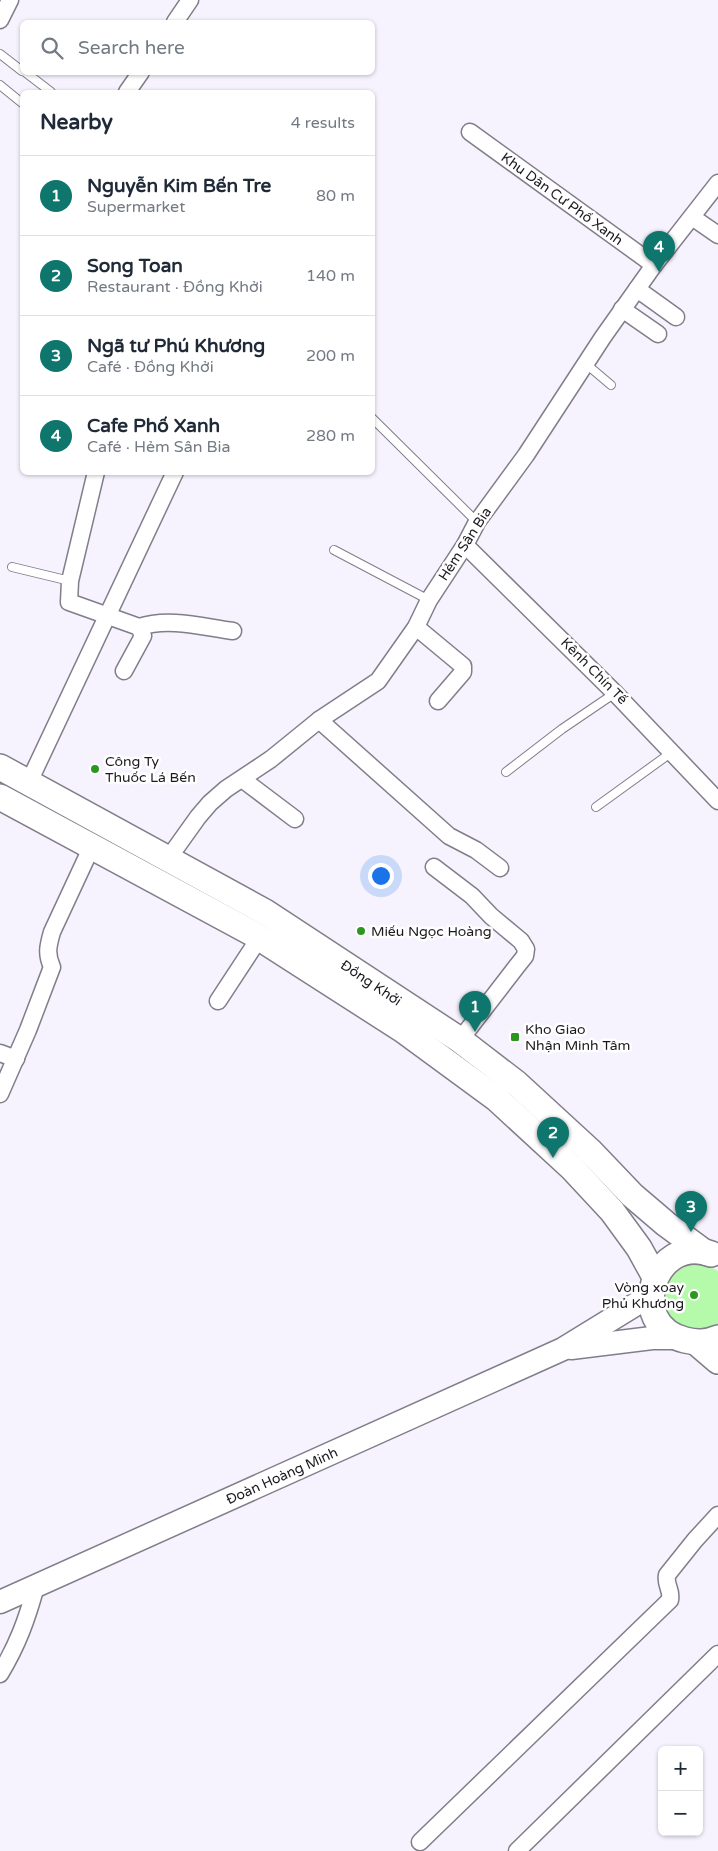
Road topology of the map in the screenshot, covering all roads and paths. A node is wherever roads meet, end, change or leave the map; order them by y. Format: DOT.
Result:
graph roads {
  1 [pos="10,0"];
  2 [pos="190,0"];
  3 [pos="0,20"];
  4 [pos="176,20"];
  5 [pos="0,54"];
  6 [pos="20,69"];
  7 [pos="28,75"];
  8 [pos="139,75"];
  9 [pos="0,85"];
  10 [pos="48,90"];
  11 [pos="128,90"];
  12 [pos="20,102"];
  13 [pos="470,132"];
  14 [pos="718,183"];
  15 [pos="692,217"];
  16 [pos="718,234"];
  17 [pos="654,265"];
  18 [pos="637,289"];
  19 [pos="622,309"];
  20 [pos="676,318"];
  21 [pos="658,334"];
  22 [pos="585,363"];
  23 [pos="611,385"];
  24 [pos="375,421"];
  25 [pos="95,475"];
  26 [pos="174,475"];
  27 [pos="478,522"];
  28 [pos="465,545"];
  29 [pos="334,550"];
  30 [pos="12,567"];
  31 [pos="70,581"];
  32 [pos="429,600"];
  33 [pos="108,615"];
  34 [pos="139,627"];
  35 [pos="416,627"];
  36 [pos="233,631"];
  37 [pos="124,670"];
  38 [pos="615,692"];
  39 [pos="438,701"];
  40 [pos="319,720"];
  41 [pos="672,752"];
  42 [pos="0,767"];
  43 [pos="506,772"];
  44 [pos="242,779"];
  45 [pos="28,782"];
  46 [pos="0,797"];
  47 [pos="718,801"];
  48 [pos="596,807"];
  49 [pos="296,819"];
  50 [pos="92,846"];
  51 [pos="168,859"];
  52 [pos="434,867"];
  53 [pos="500,868"];
  54 [pos="259,927"];
  55 [pos="218,1001"];
  56 [pos="460,1040"];
  57 [pos="8,1056"];
  58 [pos="0,1094"];
  59 [pos="590,1151"];
  60 [pos="572,1168"];
  61 [pos="711,1254"];
  62 [pos="653,1286"];
  63 [pos="697,1339"];
  64 [pos="563,1349"];
  65 [pos="718,1361"];
  66 [pos="718,1515"];
  67 [pos="36,1586"];
  68 [pos="0,1602"];
  69 [pos="718,1654"];
  70 [pos="0,1674"];
  71 [pos="420,1842"];
  72 [pos="517,1851"];
  1 -- 3 [label="street"];
  2 -- 4 [label="street"];
  5 -- 6 [label="lane"];
  7 -- 10 [label="lane"];
  8 -- 11 [label="street"];
  9 -- 12 [label="lane"];
  13 -- 17 [label="street, Khu Dân Cư Phố Xanh"];
  14 -- 15 [label="street, Hẻm Sân Bia"];
  15 -- 16 [label="street"];
  15 -- 17 [label="street, Hẻm Sân Bia"];
  17 -- 18 [label="street, Hẻm Sân Bia"];
  18 -- 19 [label="street, Hẻm Sân Bia"];
  18 -- 20 [label="street"];
  19 -- 21 [label="street"];
  19 -- 22 [label="street, Hẻm Sân Bia"];
  22 -- 23 [label="lane"];
  22 -- 27 [label="street, Hẻm Sân Bia"];
  24 -- 27 [label="lane"];
  25 -- 31 [label="street"];
  26 -- 33 [label="street"];
  27 -- 28 [label="street, Hẻm Sân Bia"];
  28 -- 32 [label="street, Hẻm Sân Bia"];
  28 -- 38 [label="street, Kênh Chín Tế"];
  29 -- 32 [label="lane"];
  30 -- 31 [label="lane"];
  31 -- 33 [label="street"];
  32 -- 35 [label="street, Hẻm Sân Bia"];
  33 -- 34 [label="street"];
  33 -- 45 [label="street"];
  34 -- 36 [label="street"];
  34 -- 37 [label="street"];
  35 -- 39 [label="street"];
  35 -- 40 [label="street, Hẻm Sân Bia"];
  38 -- 41 [label="street, Kênh Chín Tế"];
  38 -- 43 [label="lane"];
  40 -- 44 [label="street, Hẻm Sân Bia"];
  40 -- 53 [label="street"];
  41 -- 47 [label="street, Kênh Chín Tế"];
  41 -- 48 [label="lane"];
  42 -- 45 [label="main road, Đồng Khởi"];
  44 -- 49 [label="street"];
  44 -- 51 [label="street, Hẻm Sân Bia"];
  45 -- 51 [label="main road, Đồng Khởi"];
  46 -- 50 [label="main road, Đồng Khởi"];
  50 -- 54 [label="main road, Đồng Khởi"];
  50 -- 57 [label="street"];
  51 -- 54 [label="main road, Đồng Khởi"];
  52 -- 56 [label="street"];
  54 -- 55 [label="street"];
  54 -- 56 [label="main road, Đồng Khởi"];
  54 -- 60 [label="main road, Đồng Khởi"];
  56 -- 59 [label="main road, Đồng Khởi"];
  57 -- 58 [label="street"];
  59 -- 60 [label="main road"];
  59 -- 61 [label="main road, Đồng Khởi"];
  60 -- 62 [label="main road, Đồng Khởi"];
  61 -- 62 [label="main road"];
  62 -- 63 [label="main road"];
  62 -- 64 [label="main road, Đoàn Hoàng Minh"];
  63 -- 64 [label="main road, Đoàn Hoàng Minh"];
  63 -- 65 [label="main road"];
  64 -- 67 [label="main road, Đoàn Hoàng Minh"];
  66 -- 71 [label="street"];
  67 -- 68 [label="main road, Đoàn Hoàng Minh"];
  67 -- 70 [label="street"];
  69 -- 72 [label="street"];
}
